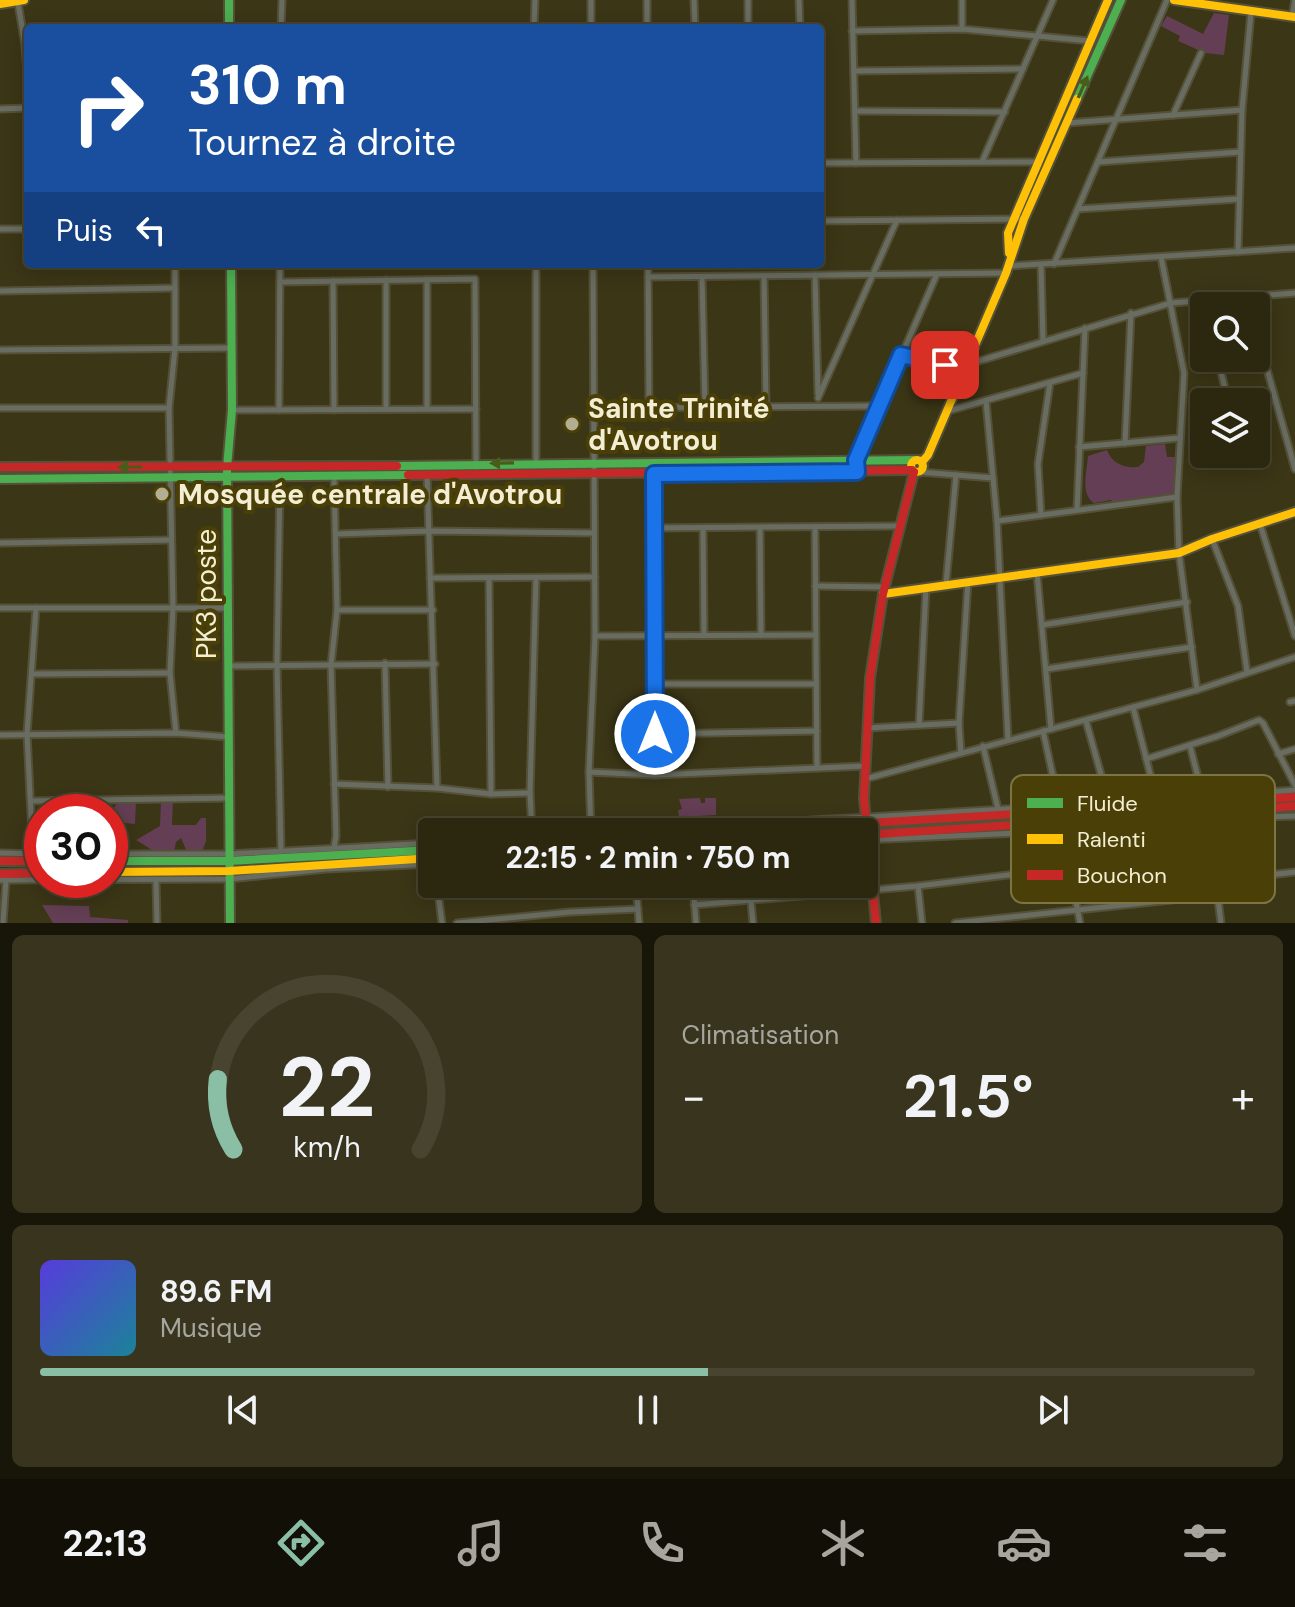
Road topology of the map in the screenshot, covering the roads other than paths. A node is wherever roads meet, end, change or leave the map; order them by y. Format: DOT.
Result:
graph roads {
  1 [pos="229,0"];
  2 [pos="282,0"];
  3 [pos="535,0"];
  4 [pos="591,0"];
  5 [pos="647,0"];
  6 [pos="694,0"];
  7 [pos="748,0"];
  8 [pos="799,0"];
  9 [pos="962,0"];
  10 [pos="1053,0"];
  11 [pos="1108,0"];
  12 [pos="1121,0"];
  13 [pos="1167,0"];
  14 [pos="1174,0"];
  15 [pos="1295,0"];
  16 [pos="21,1"];
  17 [pos="854,1"];
  18 [pos="0,4"];
  19 [pos="1251,12"];
  20 [pos="1294,17"];
  21 [pos="229,24"];
  22 [pos="281,24"];
  23 [pos="534,24"];
  24 [pos="591,24"];
  25 [pos="647,24"];
  26 [pos="695,24"];
  27 [pos="748,24"];
  28 [pos="800,24"];
  29 [pos="24,27"];
  30 [pos="962,29"];
  31 [pos="852,31"];
  32 [pos="1038,35"];
  33 [pos="1090,41"];
  34 [pos="1201,53"];
  35 [pos="1023,69"];
  36 [pos="854,71"];
  37 [pos="24,108"];
  38 [pos="0,109"];
  39 [pos="1242,110"];
  40 [pos="855,111"];
  41 [pos="1005,112"];
  42 [pos="1173,115"];
  43 [pos="1115,120"];
  44 [pos="1067,123"];
  45 [pos="1241,152"];
  46 [pos="982,162"];
  47 [pos="1039,162"];
  48 [pos="1098,162"];
  49 [pos="824,163"];
  50 [pos="856,163"];
  51 [pos="1239,199"];
  52 [pos="1078,209"];
  53 [pos="1019,219"];
  54 [pos="897,220"];
  55 [pos="824,221"];
  56 [pos="0,229"];
  57 [pos="24,229"];
  58 [pos="1295,248"];
  59 [pos="1238,252"];
  60 [pos="1161,257"];
  61 [pos="1054,264"];
  62 [pos="1041,265"];
  63 [pos="1008,267"];
  64 [pos="175,268"];
  65 [pos="231,268"];
  66 [pos="280,268"];
  67 [pos="536,268"];
  68 [pos="593,268"];
  69 [pos="648,268"];
  70 [pos="937,274"];
  71 [pos="815,275"];
  72 [pos="872,275"];
  73 [pos="764,276"];
  74 [pos="648,277"];
  75 [pos="702,277"];
  76 [pos="386,280"];
  77 [pos="427,280"];
  78 [pos="333,281"];
  79 [pos="280,282"];
  80 [pos="175,288"];
  81 [pos="0,291"];
  82 [pos="1295,293"];
  83 [pos="1270,295"];
  84 [pos="1171,303"];
  85 [pos="1190,303"];
  86 [pos="1131,313"];
  87 [pos="1085,328"];
  88 [pos="1043,341"];
  89 [pos="175,348"];
  90 [pos="231,348"];
  91 [pos="0,350"];
  92 [pos="901,355"];
  93 [pos="968,367"];
  94 [pos="1268,372"];
  95 [pos="1083,373"];
  96 [pos="1050,383"];
  97 [pos="818,398"];
  98 [pos="986,401"];
  99 [pos="879,406"];
  100 [pos="705,407"];
  101 [pos="766,407"];
  102 [pos="819,407"];
  103 [pos="0,408"];
  104 [pos="169,408"];
  105 [pos="594,408"];
  106 [pos="649,408"];
  107 [pos="386,409"];
  108 [pos="427,409"];
  109 [pos="476,409"];
  110 [pos="232,410"];
  111 [pos="279,410"];
  112 [pos="334,410"];
  113 [pos="948,411"];
  114 [pos="1180,438"];
  115 [pos="1125,443"];
  116 [pos="1079,447"];
  117 [pos="856,460"];
  118 [pos="536,463"];
  119 [pos="594,463"];
  120 [pos="476,464"];
  121 [pos="0,467"];
  122 [pos="171,467"];
  123 [pos="917,467"];
  124 [pos="227,468"];
  125 [pos="1295,469"];
  126 [pos="857,472"];
  127 [pos="595,474"];
  128 [pos="654,474"];
  129 [pos="427,475"];
  130 [pos="477,475"];
  131 [pos="956,475"];
  132 [pos="334,476"];
  133 [pos="280,477"];
  134 [pos="171,478"];
  135 [pos="993,478"];
  136 [pos="0,479"];
  137 [pos="227,479"];
  138 [pos="1177,497"];
  139 [pos="1077,509"];
  140 [pos="1295,512"];
  141 [pos="1041,515"];
  142 [pos="997,521"];
  143 [pos="1260,524"];
  144 [pos="900,526"];
  145 [pos="815,527"];
  146 [pos="654,528"];
  147 [pos="703,528"];
  148 [pos="760,528"];
  149 [pos="429,531"];
  150 [pos="595,533"];
  151 [pos="336,534"];
  152 [pos="1212,539"];
  153 [pos="170,540"];
  154 [pos="0,543"];
  155 [pos="1179,553"];
  156 [pos="1037,572"];
  157 [pos="999,576"];
  158 [pos="595,577"];
  159 [pos="430,578"];
  160 [pos="489,578"];
  161 [pos="536,578"];
  162 [pos="968,580"];
  163 [pos="946,584"];
  164 [pos="815,586"];
  165 [pos="926,588"];
  166 [pos="884,591"];
  167 [pos="1187,602"];
  168 [pos="173,607"];
  169 [pos="0,608"];
  170 [pos="36,608"];
  171 [pos="228,608"];
  172 [pos="337,610"];
  173 [pos="433,610"];
  174 [pos="1042,625"];
  175 [pos="704,635"];
  176 [pos="761,635"];
  177 [pos="815,635"];
  178 [pos="595,636"];
  179 [pos="655,636"];
  180 [pos="1295,636"];
  181 [pos="1192,647"];
  182 [pos="1295,657"];
  183 [pos="385,663"];
  184 [pos="435,664"];
  185 [pos="277,665"];
  186 [pos="331,665"];
  187 [pos="228,666"];
  188 [pos="1046,669"];
  189 [pos="1247,672"];
  190 [pos="170,673"];
  191 [pos="33,674"];
  192 [pos="655,684"];
  193 [pos="816,684"];
  194 [pos="1197,690"];
  195 [pos="1133,707"];
  196 [pos="1086,721"];
  197 [pos="959,723"];
  198 [pos="919,725"];
  199 [pos="867,728"];
  200 [pos="1051,729"];
  201 [pos="817,731"];
  202 [pos="1043,731"];
  203 [pos="176,733"];
  204 [pos="27,734"];
  205 [pos="655,734"];
  206 [pos="0,735"];
  207 [pos="229,737"];
  208 [pos="1008,740"];
  209 [pos="983,746"];
  210 [pos="1190,746"];
  211 [pos="1295,749"];
  212 [pos="961,753"];
  213 [pos="1278,754"];
  214 [pos="1146,759"];
  215 [pos="865,766"];
  216 [pos="817,768"];
  217 [pos="589,772"];
  218 [pos="655,775"];
  219 [pos="1053,775"];
  220 [pos="1101,775"];
  221 [pos="1150,775"];
  222 [pos="1197,775"];
  223 [pos="865,779"];
  224 [pos="334,784"];
  225 [pos="388,787"];
  226 [pos="1295,787"];
  227 [pos="437,788"];
  228 [pos="1275,789"];
  229 [pos="530,793"];
  230 [pos="31,794"];
  231 [pos="491,794"];
  232 [pos="1295,797"];
  233 [pos="229,798"];
  234 [pos="1275,798"];
  235 [pos="128,800"];
  236 [pos="1295,806"];
  237 [pos="1275,807"];
  238 [pos="1011,808"];
  239 [pos="998,809"];
  240 [pos="1011,812"];
  241 [pos="1295,816"];
  242 [pos="1275,817"];
  243 [pos="531,818"];
  244 [pos="591,818"];
  245 [pos="865,818"];
  246 [pos="878,819"];
  247 [pos="878,819"];
  248 [pos="1011,827"];
  249 [pos="1011,833"];
  250 [pos="878,837"];
  251 [pos="878,838"];
  252 [pos="418,844"];
  253 [pos="334,848"];
  254 [pos="418,850"];
  255 [pos="281,851"];
  256 [pos="0,853"];
  257 [pos="24,854"];
  258 [pos="128,854"];
  259 [pos="229,857"];
  260 [pos="128,860"];
  261 [pos="0,861"];
  262 [pos="24,861"];
  263 [pos="418,862"];
  264 [pos="128,872"];
  265 [pos="1295,872"];
  266 [pos="1011,874"];
  267 [pos="1275,874"];
  268 [pos="24,875"];
  269 [pos="229,875"];
  270 [pos="2,878"];
  271 [pos="156,881"];
  272 [pos="918,886"];
  273 [pos="878,890"];
  274 [pos="439,898"];
  275 [pos="637,898"];
  276 [pos="694,898"];
  277 [pos="792,898"];
  278 [pos="874,898"];
  279 [pos="751,902"];
  280 [pos="1076,903"];
  281 [pos="1137,903"];
  282 [pos="1219,903"];
  283 [pos="694,905"];
  284 [pos="638,909"];
  285 [pos="1077,909"];
  286 [pos="570,912"];
  287 [pos="510,921"];
  288 [pos="3,923"];
  289 [pos="157,923"];
  290 [pos="230,923"];
  291 [pos="442,923"];
  292 [pos="457,923"];
  293 [pos="571,923"];
  294 [pos="639,923"];
  295 [pos="696,923"];
  296 [pos="753,923"];
  297 [pos="876,923"];
  298 [pos="922,923"];
  299 [pos="955,923"];
  300 [pos="1080,923"];
  301 [pos="1221,923"];
  1 -- 21 [label="street"];
  2 -- 22 [label="street"];
  3 -- 23 [label="street"];
  4 -- 24 [label="street"];
  5 -- 25 [label="street"];
  6 -- 26 [label="street"];
  7 -- 27 [label="street"];
  8 -- 28 [label="street"];
  9 -- 30 [label="street"];
  10 -- 32 [label="street"];
  11 -- 33 [label="street"];
  44 -- 12 [label="street, one-way"];
  13 -- 43 [label="street"];
  14 -- 19 [label="street"];
  15 -- 20 [label="street"];
  16 -- 18 [label="street"];
  16 -- 29 [label="street"];
  17 -- 31 [label="street"];
  19 -- 20 [label="street"];
  19 -- 39 [label="street"];
  30 -- 31 [label="street"];
  30 -- 32 [label="street"];
  31 -- 36 [label="street"];
  32 -- 33 [label="street"];
  32 -- 35 [label="street"];
  33 -- 47 [label="street"];
  34 -- 42 [label="street"];
  35 -- 36 [label="street"];
  35 -- 41 [label="street"];
  36 -- 40 [label="street"];
  37 -- 38 [label="street"];
  39 -- 42 [label="street"];
  39 -- 45 [label="street"];
  40 -- 41 [label="street"];
  40 -- 50 [label="street"];
  41 -- 46 [label="street"];
  42 -- 43 [label="street"];
  43 -- 44 [label="street"];
  43 -- 48 [label="street"];
  44 -- 53 [label="street"];
  45 -- 48 [label="street"];
  45 -- 51 [label="street"];
  46 -- 47 [label="street"];
  46 -- 50 [label="street"];
  47 -- 53 [label="street"];
  48 -- 52 [label="street"];
  49 -- 50 [label="street"];
  51 -- 52 [label="street"];
  51 -- 59 [label="street"];
  52 -- 61 [label="street"];
  53 -- 54 [label="street"];
  53 -- 63 [label="street"];
  54 -- 55 [label="street"];
  54 -- 72 [label="street"];
  56 -- 57 [label="street"];
  58 -- 59 [label="street"];
  59 -- 60 [label="street"];
  60 -- 61 [label="street"];
  60 -- 84 [label="street"];
  61 -- 62 [label="street"];
  62 -- 63 [label="street"];
  62 -- 88 [label="street"];
  63 -- 70 [label="street"];
  63 -- 93 [label="street"];
  64 -- 80 [label="street"];
  65 -- 90 [label="street, PK3 poste"];
  66 -- 79 [label="street"];
  67 -- 118 [label="street"];
  68 -- 105 [label="street"];
  69 -- 74 [label="street"];
  70 -- 72 [label="street"];
  70 -- 92 [label="street"];
  71 -- 72 [label="street"];
  71 -- 73 [label="street"];
  71 -- 97 [label="street"];
  72 -- 97 [label="street"];
  73 -- 75 [label="street"];
  73 -- 101 [label="street"];
  74 -- 75 [label="street"];
  74 -- 106 [label="street"];
  75 -- 100 [label="street"];
  76 -- 77 [label="street"];
  76 -- 78 [label="street"];
  76 -- 107 [label="street"];
  77 -- 108 [label="street"];
  77 -- 109 [label="street"];
  78 -- 79 [label="street"];
  78 -- 112 [label="street"];
  79 -- 111 [label="street"];
  80 -- 81 [label="street"];
  80 -- 89 [label="street"];
  82 -- 83 [label="street"];
  84 -- 85 [label="street"];
  84 -- 86 [label="street"];
  84 -- 114 [label="street"];
  86 -- 87 [label="street"];
  86 -- 115 [label="street"];
  87 -- 88 [label="street"];
  87 -- 95 [label="street"];
  88 -- 93 [label="street"];
  89 -- 90 [label="street"];
  89 -- 91 [label="street"];
  89 -- 104 [label="street"];
  90 -- 110 [label="street, PK3 poste"];
  92 -- 93 [label="street"];
  92 -- 99 [label="street"];
  93 -- 113 [label="street"];
  94 -- 125 [label="street"];
  95 -- 96 [label="street"];
  95 -- 116 [label="street"];
  96 -- 98 [label="street"];
  96 -- 141 [label="street"];
  97 -- 102 [label="street"];
  98 -- 113 [label="street"];
  98 -- 135 [label="street"];
  99 -- 102 [label="street"];
  99 -- 117 [label="street"];
  100 -- 101 [label="street"];
  100 -- 106 [label="street"];
  101 -- 102 [label="street"];
  103 -- 104 [label="street"];
  104 -- 122 [label="street"];
  105 -- 106 [label="street"];
  105 -- 119 [label="street"];
  107 -- 108 [label="street"];
  107 -- 112 [label="street"];
  108 -- 109 [label="street"];
  109 -- 120 [label="street"];
  110 -- 111 [label="street"];
  110 -- 124 [label="street, PK3 poste"];
  111 -- 112 [label="street"];
  113 -- 123 [label="street"];
  114 -- 115 [label="street"];
  114 -- 138 [label="street"];
  115 -- 116 [label="street"];
  116 -- 139 [label="street"];
  117 -- 119 [label="street"];
  117 -- 123 [label="street"];
  117 -- 126 [label="street"];
  118 -- 119 [label="street"];
  118 -- 120 [label="street, one-way"];
  119 -- 127 [label="street"];
  120 -- 124 [label="street"];
  120 -- 130 [label="street"];
  122 -- 121 [label="street, one-way"];
  122 -- 124 [label="street"];
  122 -- 134 [label="street"];
  123 -- 126 [label="street"];
  123 -- 131 [label="street"];
  123 -- 144 [label="street"];
  124 -- 137 [label="street, PK3 poste"];
  126 -- 128 [label="street"];
  127 -- 128 [label="street"];
  127 -- 130 [label="street"];
  127 -- 150 [label="street"];
  128 -- 146 [label="street"];
  129 -- 130 [label="street"];
  129 -- 132 [label="street"];
  129 -- 149 [label="street"];
  131 -- 135 [label="street"];
  131 -- 163 [label="street"];
  132 -- 133 [label="street"];
  132 -- 151 [label="street"];
  133 -- 137 [label="street"];
  133 -- 185 [label="street"];
  134 -- 136 [label="street"];
  134 -- 137 [label="street"];
  134 -- 153 [label="street"];
  135 -- 142 [label="street"];
  137 -- 171 [label="street, PK3 poste"];
  138 -- 139 [label="street"];
  138 -- 155 [label="street"];
  139 -- 141 [label="street"];
  140 -- 143 [label="street"];
  141 -- 142 [label="street"];
  142 -- 157 [label="street"];
  143 -- 152 [label="street"];
  143 -- 180 [label="street"];
  144 -- 145 [label="street"];
  144 -- 166 [label="street"];
  145 -- 148 [label="street"];
  145 -- 164 [label="street"];
  146 -- 147 [label="street"];
  146 -- 179 [label="street"];
  147 -- 148 [label="street"];
  147 -- 175 [label="street"];
  148 -- 176 [label="street"];
  149 -- 150 [label="street"];
  149 -- 151 [label="street"];
  149 -- 159 [label="street"];
  150 -- 158 [label="street"];
  151 -- 172 [label="street"];
  152 -- 155 [label="street"];
  152 -- 189 [label="street"];
  153 -- 154 [label="street"];
  153 -- 168 [label="street"];
  155 -- 156 [label="street"];
  155 -- 167 [label="street"];
  156 -- 157 [label="street"];
  156 -- 174 [label="street"];
  157 -- 162 [label="street"];
  157 -- 208 [label="street"];
  158 -- 161 [label="street"];
  158 -- 178 [label="street"];
  159 -- 160 [label="street"];
  159 -- 173 [label="street"];
  160 -- 161 [label="street"];
  160 -- 231 [label="street"];
  161 -- 229 [label="street"];
  162 -- 163 [label="street"];
  162 -- 197 [label="street"];
  163 -- 165 [label="street"];
  164 -- 166 [label="street"];
  164 -- 177 [label="street"];
  165 -- 166 [label="street"];
  165 -- 198 [label="street"];
  166 -- 199 [label="street"];
  167 -- 174 [label="street"];
  167 -- 181 [label="street"];
  168 -- 170 [label="street"];
  168 -- 171 [label="street"];
  168 -- 190 [label="street"];
  169 -- 170 [label="street"];
  170 -- 191 [label="street"];
  171 -- 187 [label="street, PK3 poste"];
  172 -- 173 [label="street"];
  172 -- 186 [label="street"];
  173 -- 184 [label="street"];
  174 -- 188 [label="street"];
  175 -- 176 [label="street"];
  175 -- 179 [label="street"];
  176 -- 177 [label="street"];
  177 -- 193 [label="street"];
  178 -- 179 [label="street"];
  178 -- 217 [label="street"];
  179 -- 192 [label="street"];
  181 -- 188 [label="street"];
  181 -- 194 [label="street"];
  182 -- 189 [label="street"];
  183 -- 184 [label="street"];
  183 -- 186 [label="street"];
  183 -- 225 [label="street"];
  184 -- 227 [label="street"];
  185 -- 186 [label="street"];
  185 -- 187 [label="street"];
  185 -- 255 [label="street"];
  186 -- 224 [label="street"];
  187 -- 207 [label="street, PK3 poste"];
  188 -- 200 [label="street"];
  189 -- 194 [label="street"];
  190 -- 191 [label="street"];
  190 -- 203 [label="street"];
  191 -- 204 [label="street"];
  192 -- 193 [label="street"];
  192 -- 205 [label="street"];
  193 -- 201 [label="street"];
  194 -- 195 [label="street"];
  195 -- 196 [label="street"];
  195 -- 214 [label="street"];
  196 -- 200 [label="street"];
  196 -- 220 [label="street"];
  197 -- 198 [label="street"];
  197 -- 212 [label="street"];
  198 -- 199 [label="street"];
  199 -- 215 [label="street"];
  200 -- 202 [label="street"];
  201 -- 205 [label="street"];
  201 -- 216 [label="street"];
  202 -- 208 [label="street"];
  202 -- 219 [label="street"];
  203 -- 204 [label="street"];
  203 -- 207 [label="street"];
  204 -- 206 [label="street"];
  204 -- 230 [label="street"];
  205 -- 218 [label="street"];
  207 -- 233 [label="street, PK3 poste"];
  208 -- 209 [label="street"];
  209 -- 212 [label="street"];
  209 -- 239 [label="street"];
  210 -- 213 [label="street"];
  210 -- 214 [label="street"];
  210 -- 222 [label="street"];
  211 -- 213 [label="street"];
  212 -- 223 [label="street"];
  213 -- 226 [label="street"];
  214 -- 221 [label="street"];
  215 -- 216 [label="street"];
  215 -- 223 [label="street"];
  216 -- 218 [label="street"];
  217 -- 218 [label="street"];
  217 -- 244 [label="street"];
  223 -- 245 [label="street"];
  224 -- 225 [label="street"];
  224 -- 253 [label="street"];
  225 -- 227 [label="street"];
  226 -- 228 [label="street"];
  227 -- 231 [label="street"];
  229 -- 231 [label="street"];
  229 -- 243 [label="street"];
  232 -- 234 [label="street"];
  233 -- 235 [label="street"];
  233 -- 259 [label="street, PK3 poste"];
  236 -- 237 [label="street"];
  238 -- 239 [label="street"];
  239 -- 246 [label="street"];
  240 -- 247 [label="street"];
  241 -- 242 [label="street"];
  248 -- 250 [label="street"];
  249 -- 251 [label="street"];
  252 -- 253 [label="street"];
  253 -- 255 [label="street"];
  254 -- 259 [label="street"];
  255 -- 259 [label="street"];
  256 -- 257 [label="street"];
  258 -- 259 [label="street"];
  259 -- 260 [label="street"];
  259 -- 269 [label="street, PK3 poste"];
  261 -- 262 [label="street"];
  263 -- 269 [label="street"];
  264 -- 269 [label="street"];
  265 -- 267 [label="street"];
  266 -- 272 [label="street"];
  268 -- 270 [label="street"];
  269 -- 271 [label="street"];
  269 -- 290 [label="street, PK3 poste"];
  270 -- 271 [label="street"];
  270 -- 288 [label="street"];
  271 -- 289 [label="street"];
  272 -- 273 [label="street"];
  272 -- 298 [label="street"];
  274 -- 291 [label="street"];
  275 -- 284 [label="street"];
  276 -- 283 [label="street"];
  277 -- 279 [label="street"];
  278 -- 297 [label="street"];
  279 -- 283 [label="street"];
  279 -- 296 [label="street"];
  280 -- 285 [label="street"];
  281 -- 285 [label="street"];
  282 -- 301 [label="street"];
  283 -- 295 [label="street"];
  284 -- 286 [label="street"];
  284 -- 294 [label="street"];
  285 -- 299 [label="street"];
  285 -- 300 [label="street"];
  286 -- 287 [label="street"];
  286 -- 293 [label="street"];
  287 -- 292 [label="street"];
}
